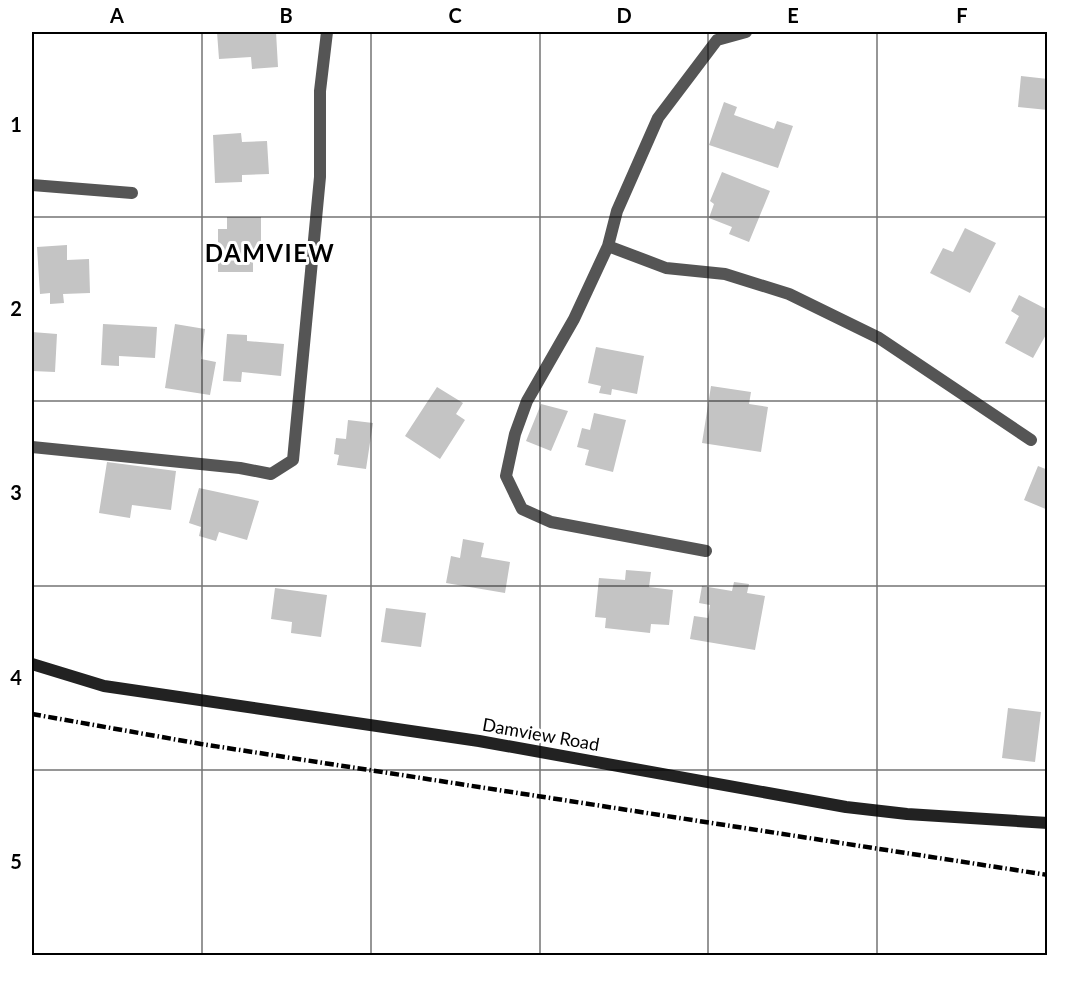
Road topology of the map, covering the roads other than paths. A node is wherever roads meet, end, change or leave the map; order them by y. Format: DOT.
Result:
graph roads {
  1 [pos="327,32"];
  2 [pos="746,32"];
  3 [pos="32,185"];
  4 [pos="132,193"];
  5 [pos="608,246"];
  6 [pos="1031,440"];
  7 [pos="32,447"];
  8 [pos="706,551"];
  9 [pos="32,664"];
  10 [pos="1047,823"];
  1 -- 7 [label="street"];
  2 -- 5 [label="street"];
  3 -- 4 [label="street"];
  5 -- 6 [label="street"];
  5 -- 8 [label="street"];
  9 -- 10 [label="street, Damview Road"];
}
